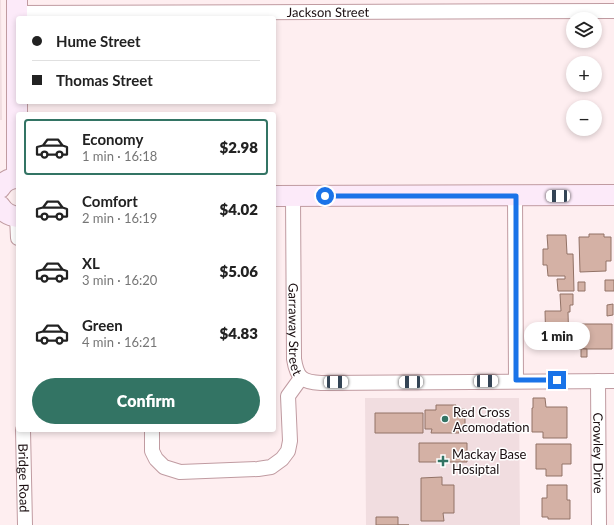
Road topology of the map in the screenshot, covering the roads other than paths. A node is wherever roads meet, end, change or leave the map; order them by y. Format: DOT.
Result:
graph roads {
  1 [pos="17,6"];
  2 [pos="614,12"];
  3 [pos="17,16"];
  4 [pos="16,178"];
  5 [pos="0,188"];
  6 [pos="614,195"];
  7 [pos="283,196"];
  8 [pos="516,196"];
  9 [pos="0,206"];
  10 [pos="16,216"];
  11 [pos="301,378"];
  12 [pos="516,380"];
  13 [pos="598,381"];
  14 [pos="614,381"];
  15 [pos="23,432"];
  16 [pos="152,432"];
  17 [pos="25,525"];
  18 [pos="599,525"];
  1 -- 2 [label="street, Jackson Street"];
  1 -- 3 [label="street"];
  4 -- 5 [label="street"];
  6 -- 8 [label="street"];
  7 -- 8 [label="street"];
  7 -- 11 [label="street, Garraway Street"];
  8 -- 12 [label="street"];
  9 -- 10 [label="street"];
  11 -- 12 [label="street"];
  11 -- 16 [label="street, Garraway Street"];
  12 -- 13 [label="street"];
  13 -- 14 [label="street"];
  13 -- 18 [label="street, Crowley Drive"];
  15 -- 17 [label="street, Bridge Road"];
}
